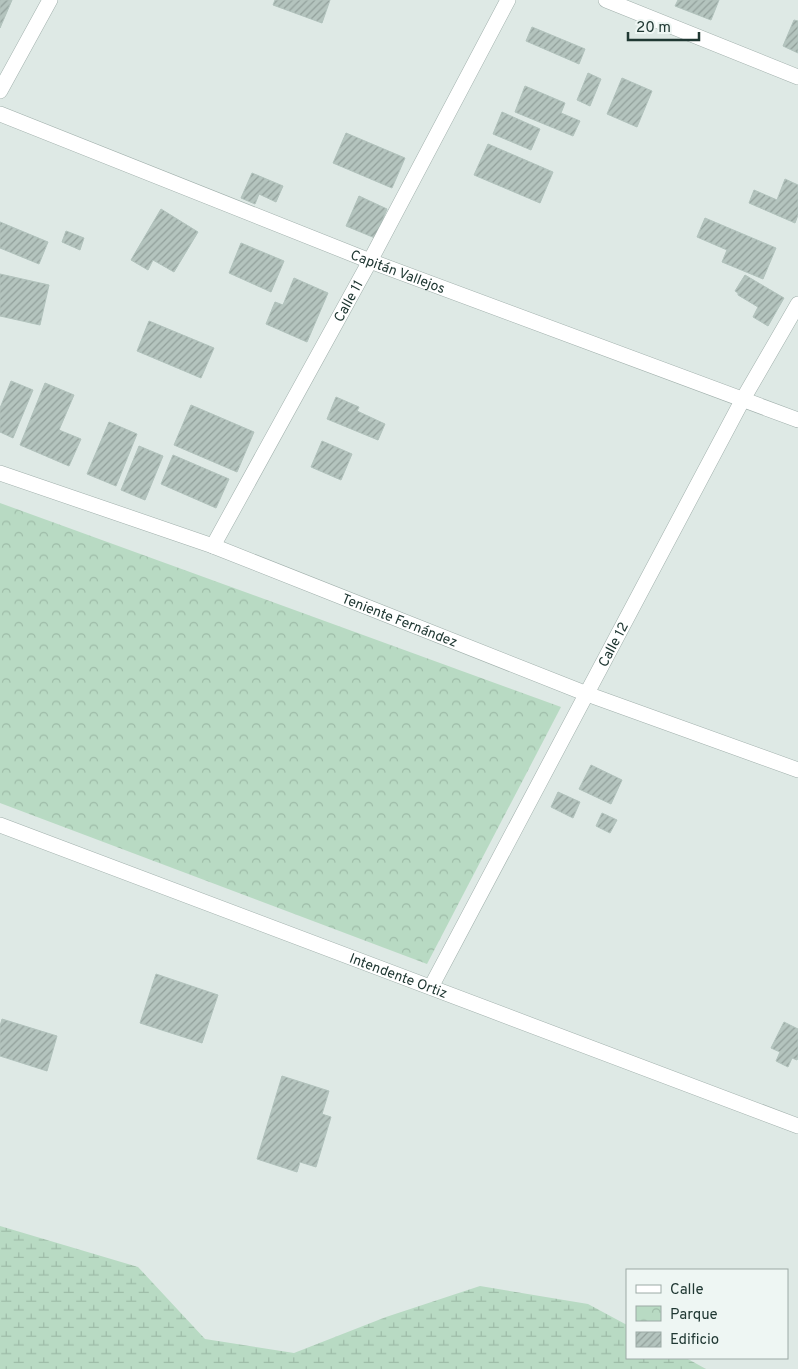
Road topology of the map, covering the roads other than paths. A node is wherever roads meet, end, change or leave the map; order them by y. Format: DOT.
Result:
graph roads {
  1 [pos="50,0"];
  2 [pos="508,0"];
  3 [pos="606,0"];
  4 [pos="798,77"];
  5 [pos="0,91"];
  6 [pos="0,114"];
  7 [pos="370,261"];
  8 [pos="798,304"];
  9 [pos="743,399"];
  10 [pos="798,420"];
  11 [pos="0,473"];
  12 [pos="213,546"];
  13 [pos="587,694"];
  14 [pos="798,770"];
  15 [pos="0,825"];
  16 [pos="431,987"];
  17 [pos="798,1126"];
  1 -- 5 [label="street"];
  2 -- 7 [label="street, Calle 11"];
  3 -- 4 [label="street"];
  6 -- 7 [label="street, Capitán Vallejos"];
  7 -- 9 [label="street, Capitán Vallejos"];
  7 -- 12 [label="street, Calle 11"];
  8 -- 9 [label="street, Calle 12"];
  9 -- 10 [label="street, Capitán Vallejos"];
  9 -- 13 [label="street, Calle 12"];
  11 -- 12 [label="street, Teniente Fernández"];
  12 -- 13 [label="street, Teniente Fernández"];
  13 -- 14 [label="street, Teniente Fernández"];
  13 -- 16 [label="street, Calle 12"];
  15 -- 16 [label="street, Intendente Ortiz"];
  16 -- 17 [label="street, Intendente Ortiz"];
}
